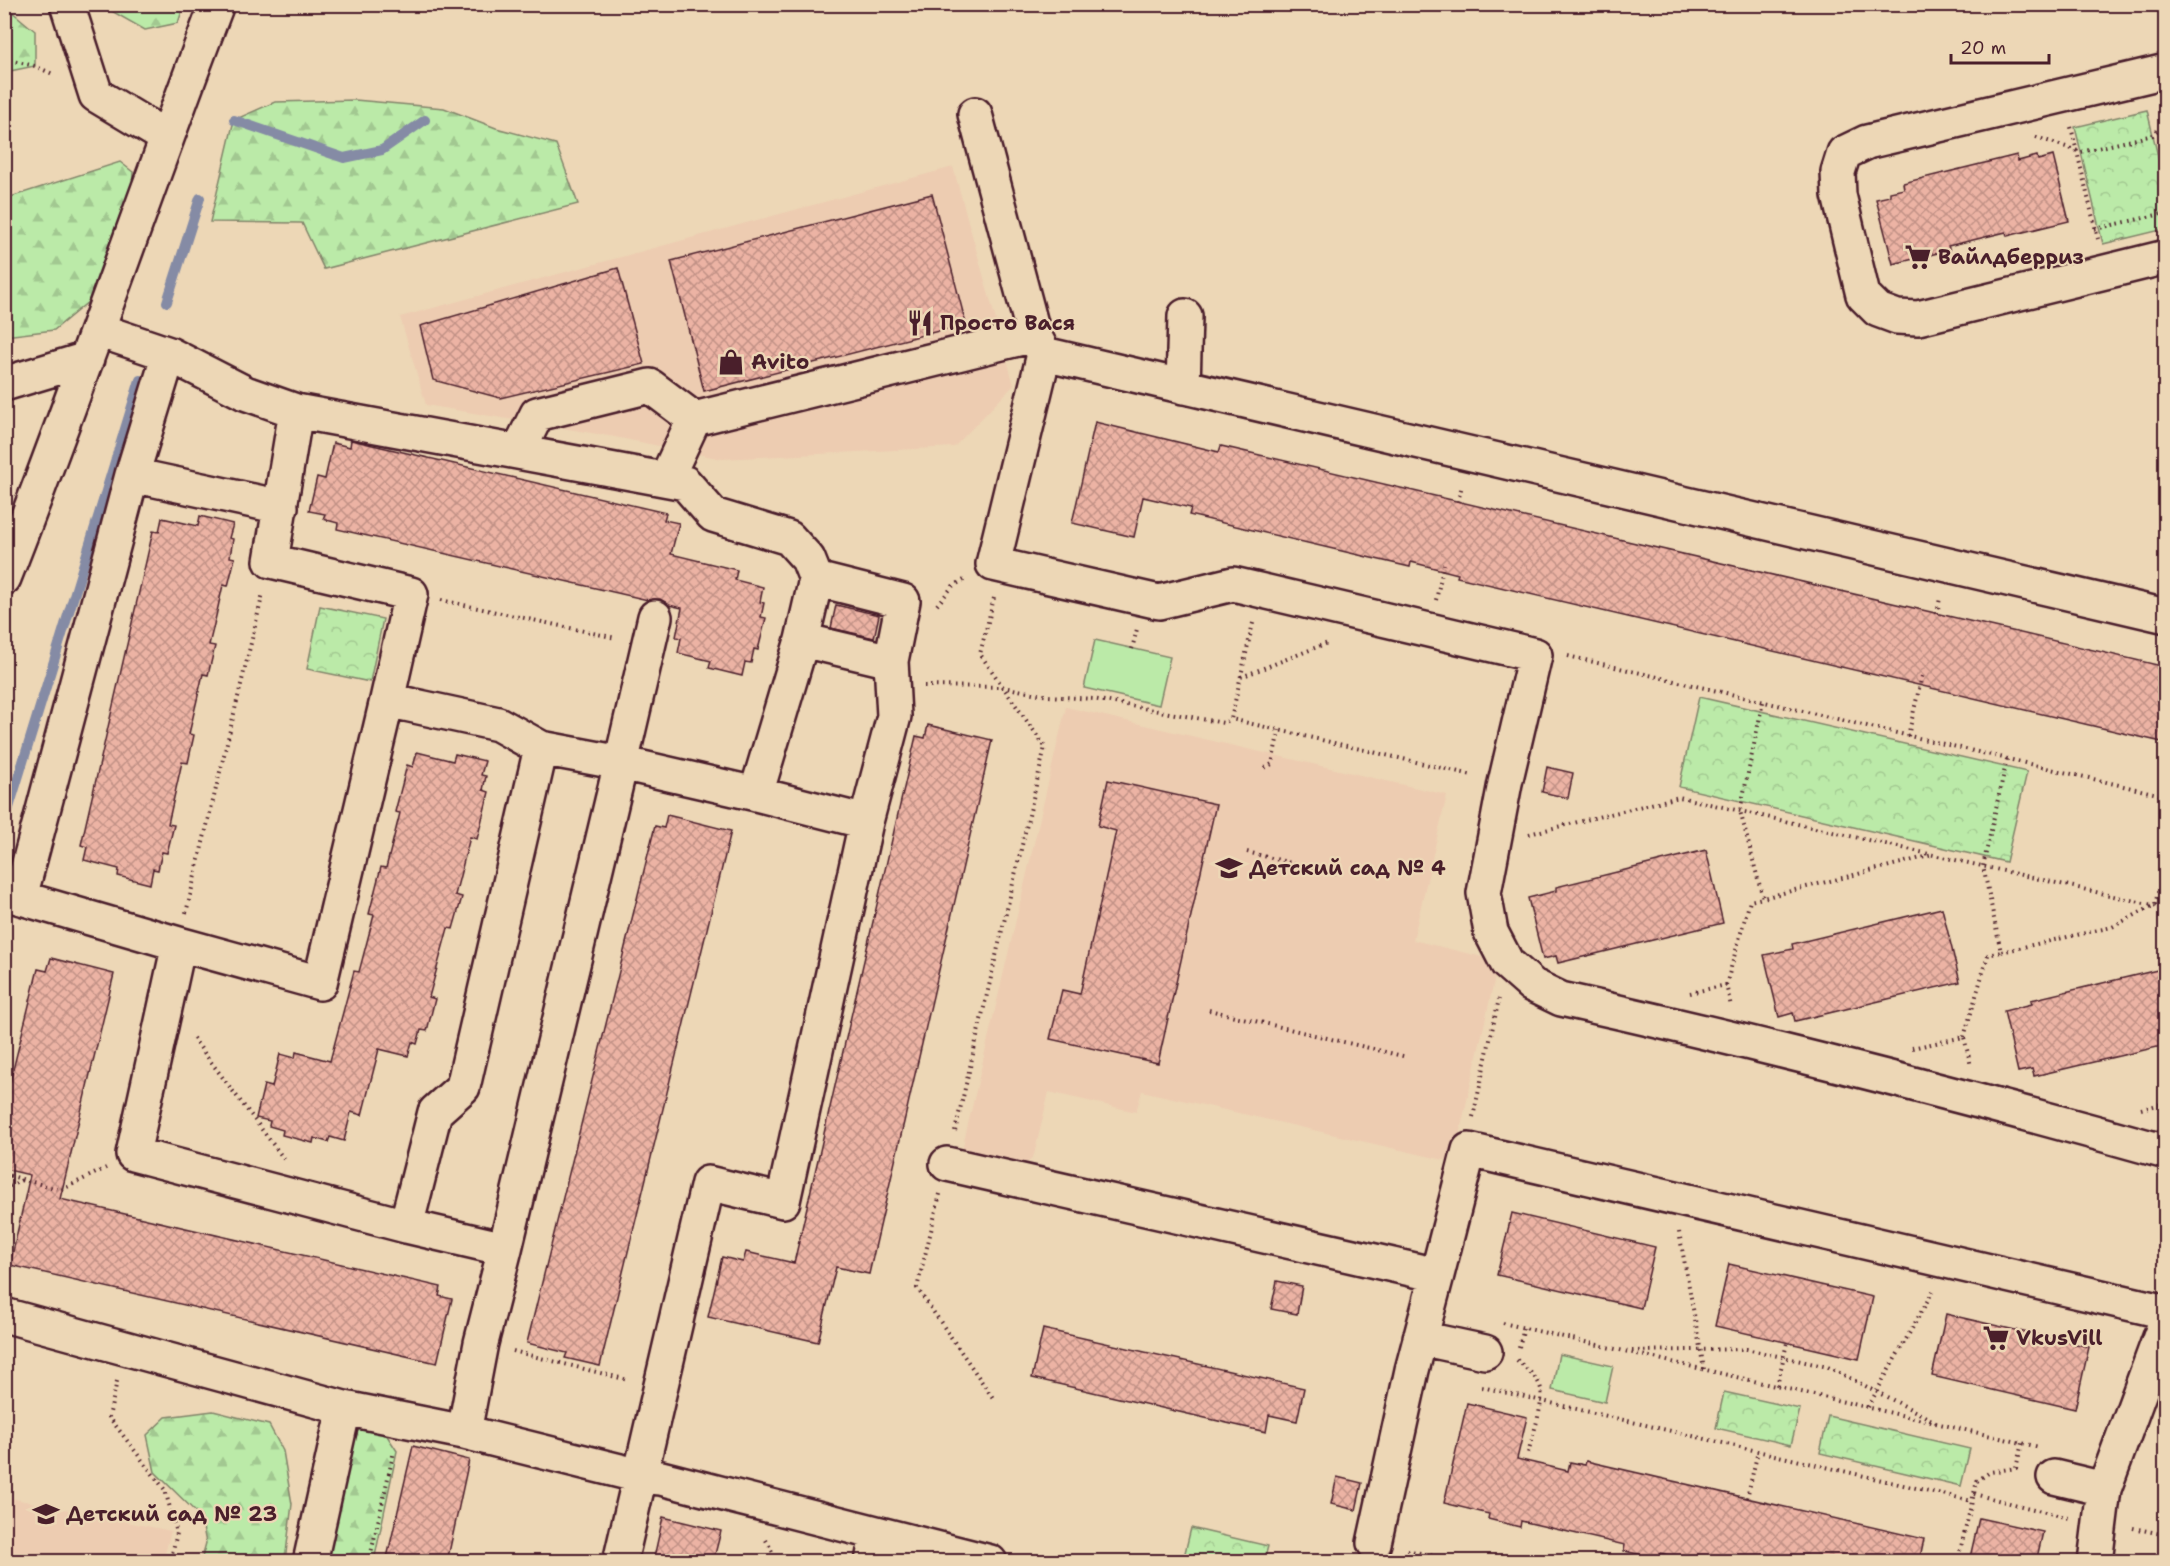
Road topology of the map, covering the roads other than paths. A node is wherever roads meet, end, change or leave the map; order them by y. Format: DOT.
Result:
graph roads {
  1 [pos="67,4"];
  2 [pos="218,4"];
  3 [pos="2166,71"];
  4 [pos="975,114"];
  5 [pos="166,136"];
  6 [pos="2166,257"];
  7 [pos="1185,316"];
  8 [pos="92,344"];
  9 [pos="1039,345"];
  10 [pos="169,354"];
  11 [pos="4,384"];
  12 [pos="1183,387"];
  13 [pos="296,411"];
  14 [pos="694,418"];
  15 [pos="518,452"];
  16 [pos="132,475"];
  17 [pos="666,479"];
  18 [pos="281,507"];
  19 [pos="11,542"];
  20 [pos="4,578"];
  21 [pos="816,579"];
  22 [pos="2166,616"];
  23 [pos="652,631"];
  24 [pos="802,640"];
  25 [pos="892,674"];
  26 [pos="387,700"];
  27 [pos="541,748"];
  28 [pos="621,763"];
  29 [pos="756,794"];
  30 [pos="866,822"];
  31 [pos="12,895"];
  32 [pos="178,944"];
  33 [pos="2166,1152"];
  34 [pos="947,1164"];
  35 [pos="406,1226"];
  36 [pos="505,1249"];
  37 [pos="1437,1275"];
  38 [pos="2166,1312"];
  39 [pos="4,1315"];
  40 [pos="2166,1321"];
  41 [pos="1420,1338"];
  42 [pos="1485,1352"];
  43 [pos="344,1408"];
  44 [pos="464,1432"];
  45 [pos="2049,1462"];
  46 [pos="640,1476"];
  47 [pos="2104,1489"];
  48 [pos="1374,1543"];
  49 [pos="875,1548"];
  50 [pos="310,1562"];
  51 [pos="620,1562"];
  52 [pos="990,1562"];
  53 [pos="2095,1562"];
  1 -- 5 [label="street"];
  2 -- 5 [label="street"];
  3 -- 6 [label="street"];
  4 -- 9 [label="street"];
  5 -- 8 [label="street"];
  7 -- 12 [label="street"];
  8 -- 10 [label="street"];
  8 -- 11 [label="street"];
  8 -- 19 [label="street"];
  9 -- 12 [label="street"];
  9 -- 14 [label="street"];
  9 -- 33 [label="street"];
  10 -- 13 [label="street"];
  10 -- 16 [label="street"];
  12 -- 22 [label="street"];
  13 -- 15 [label="street"];
  13 -- 18 [label="street"];
  14 -- 15 [label="street"];
  14 -- 17 [label="street"];
  15 -- 17 [label="street"];
  16 -- 18 [label="street"];
  16 -- 31 [label="street"];
  17 -- 21 [label="street"];
  18 -- 26 [label="street"];
  19 -- 20 [label="street"];
  21 -- 24 [label="street"];
  21 -- 25 [label="street"];
  23 -- 28 [label="street"];
  24 -- 25 [label="street"];
  24 -- 29 [label="street"];
  25 -- 30 [label="street"];
  26 -- 27 [label="street"];
  26 -- 32 [label="street"];
  27 -- 28 [label="street"];
  27 -- 35 [label="street"];
  28 -- 29 [label="street"];
  28 -- 36 [label="street"];
  29 -- 30 [label="street"];
  30 -- 46 [label="street"];
  31 -- 32 [label="street"];
  32 -- 35 [label="street"];
  34 -- 37 [label="street"];
  35 -- 36 [label="street"];
  36 -- 44 [label="street"];
  37 -- 38 [label="street"];
  37 -- 41 [label="street"];
  39 -- 43 [label="street"];
  40 -- 47 [label="street"];
  41 -- 42 [label="street"];
  41 -- 48 [label="street"];
  43 -- 44 [label="street"];
  43 -- 50 [label="street"];
  44 -- 46 [label="street"];
  45 -- 47 [label="street"];
  46 -- 49 [label="street"];
  46 -- 51 [label="street"];
  47 -- 53 [label="street"];
  49 -- 52 [label="street"];
}
